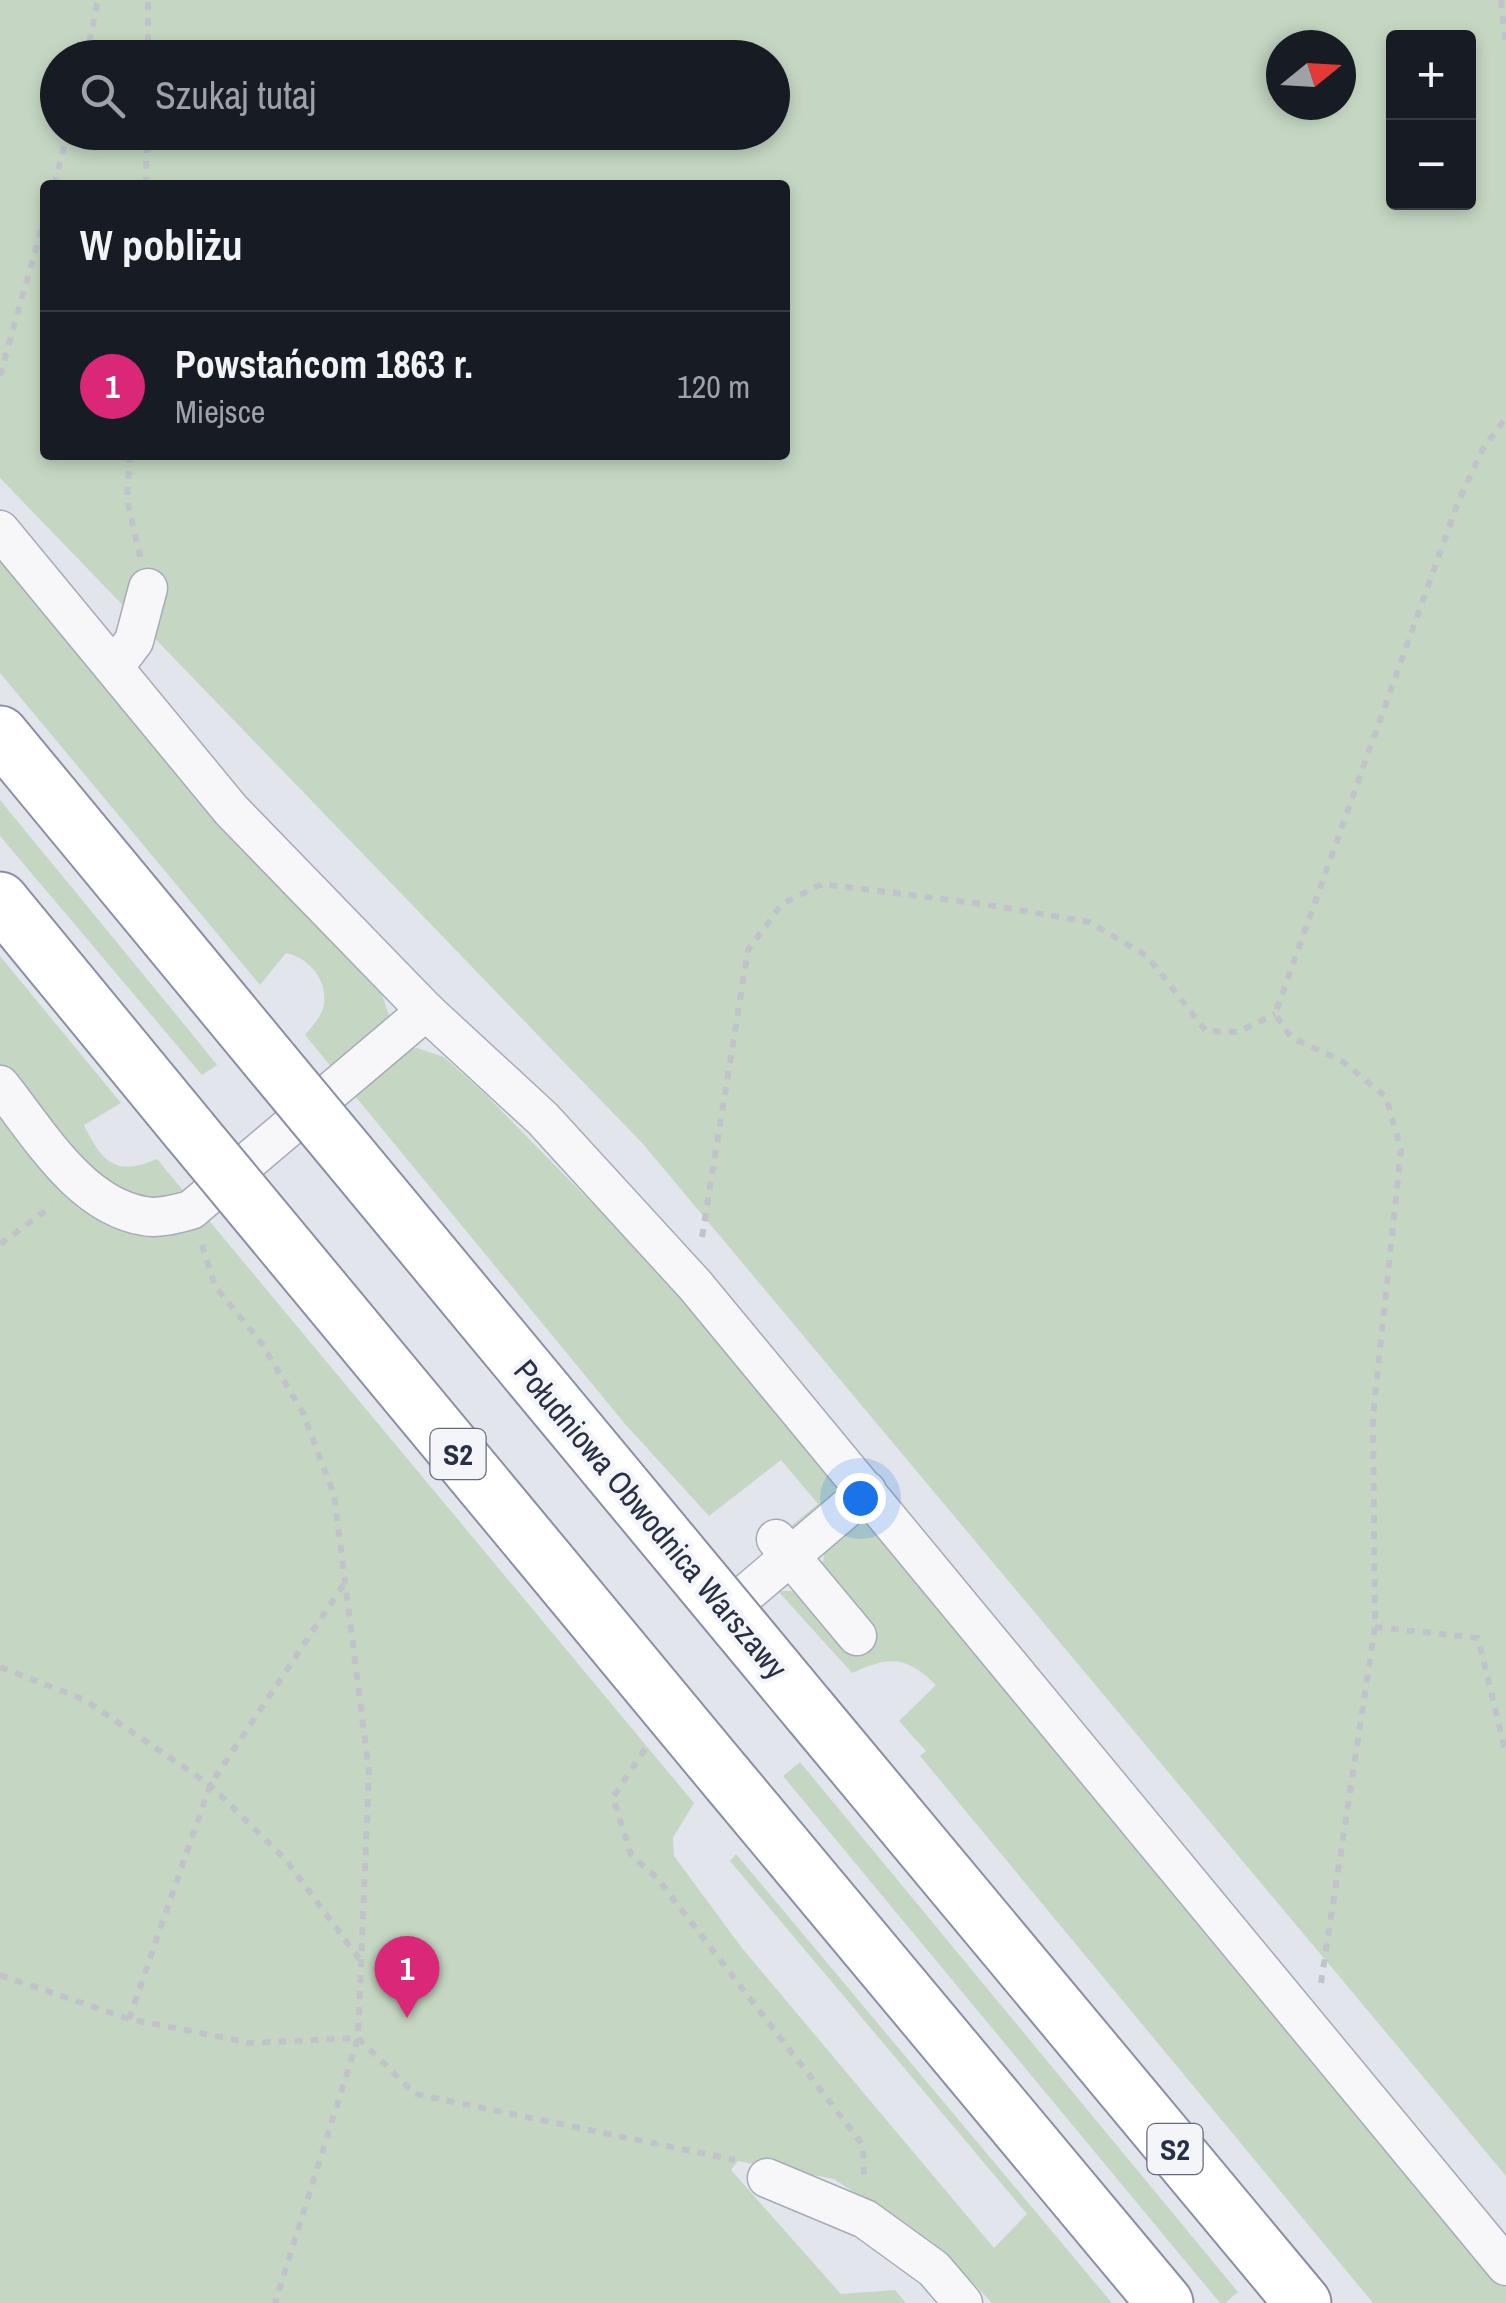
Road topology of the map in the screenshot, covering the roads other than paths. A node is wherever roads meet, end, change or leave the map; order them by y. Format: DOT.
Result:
graph roads {
  1 [pos="0,530"];
  2 [pos="148,588"];
  3 [pos="115,666"];
  4 [pos="0,734"];
  5 [pos="0,900"];
  6 [pos="426,1011"];
  7 [pos="0,1086"];
  8 [pos="867,1491"];
  9 [pos="783,1548"];
  10 [pos="747,1593"];
  11 [pos="857,1636"];
  12 [pos="767,2178"];
  13 [pos="1506,2266"];
  14 [pos="1290,2292"];
  15 [pos="963,2303"];
  16 [pos="1165,2303"];
  1 -- 3 [label="street"];
  2 -- 3 [label="street"];
  3 -- 6 [label="street"];
  4 -- 14 [label="highway, Południowa Obwodnica Warszawy / S2, bridge"];
  5 -- 16 [label="highway, S2, bridge"];
  6 -- 7 [label="street"];
  6 -- 8 [label="street"];
  8 -- 9 [label="street"];
  8 -- 13 [label="street"];
  9 -- 10 [label="street"];
  9 -- 11 [label="street"];
  12 -- 15 [label="street"];
}
